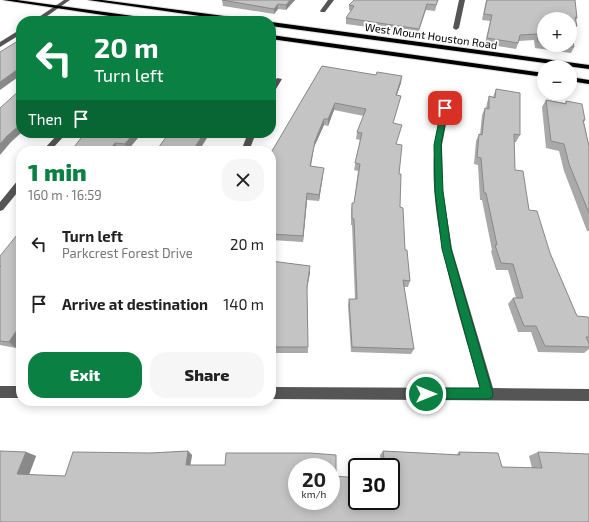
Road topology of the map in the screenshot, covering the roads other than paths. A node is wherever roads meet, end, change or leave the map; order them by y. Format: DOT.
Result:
graph roads {
  1 [pos="6,0"];
  2 [pos="68,0"];
  3 [pos="91,0"];
  4 [pos="331,0"];
  5 [pos="462,0"];
  6 [pos="56,7"];
  7 [pos="323,11"];
  8 [pos="43,16"];
  9 [pos="120,16"];
  10 [pos="210,16"];
  11 [pos="276,25"];
  12 [pos="456,28"];
  13 [pos="16,34"];
  14 [pos="276,38"];
  15 [pos="0,45"];
  16 [pos="589,67"];
  17 [pos="537,74"];
  18 [pos="279,79"];
  19 [pos="577,80"];
  20 [pos="589,82"];
  21 [pos="276,85"];
  22 [pos="445,108"];
  23 [pos="58,138"];
  24 [pos="51,146"];
  25 [pos="16,188"];
  26 [pos="0,208"];
  27 [pos="0,392"];
  28 [pos="16,392"];
  29 [pos="276,393"];
  30 [pos="488,394"];
  31 [pos="589,395"];
  1 -- 6 [label="main road"];
  2 -- 6 [label="street"];
  3 -- 10 [label="main road"];
  4 -- 7 [label="street"];
  5 -- 12 [label="street"];
  6 -- 8 [label="street"];
  6 -- 9 [label="main road"];
  11 -- 16 [label="main road, West Mount Houston Road"];
  13 -- 15 [label="street"];
  14 -- 17 [label="main road, West Mount Houston Road"];
  18 -- 21 [label="street"];
  19 -- 20 [label="main road"];
  22 -- 30 [label="street"];
  23 -- 24 [label="street"];
  25 -- 26 [label="street"];
  27 -- 28 [label="street"];
  29 -- 30 [label="street"];
  30 -- 31 [label="street"];
}
